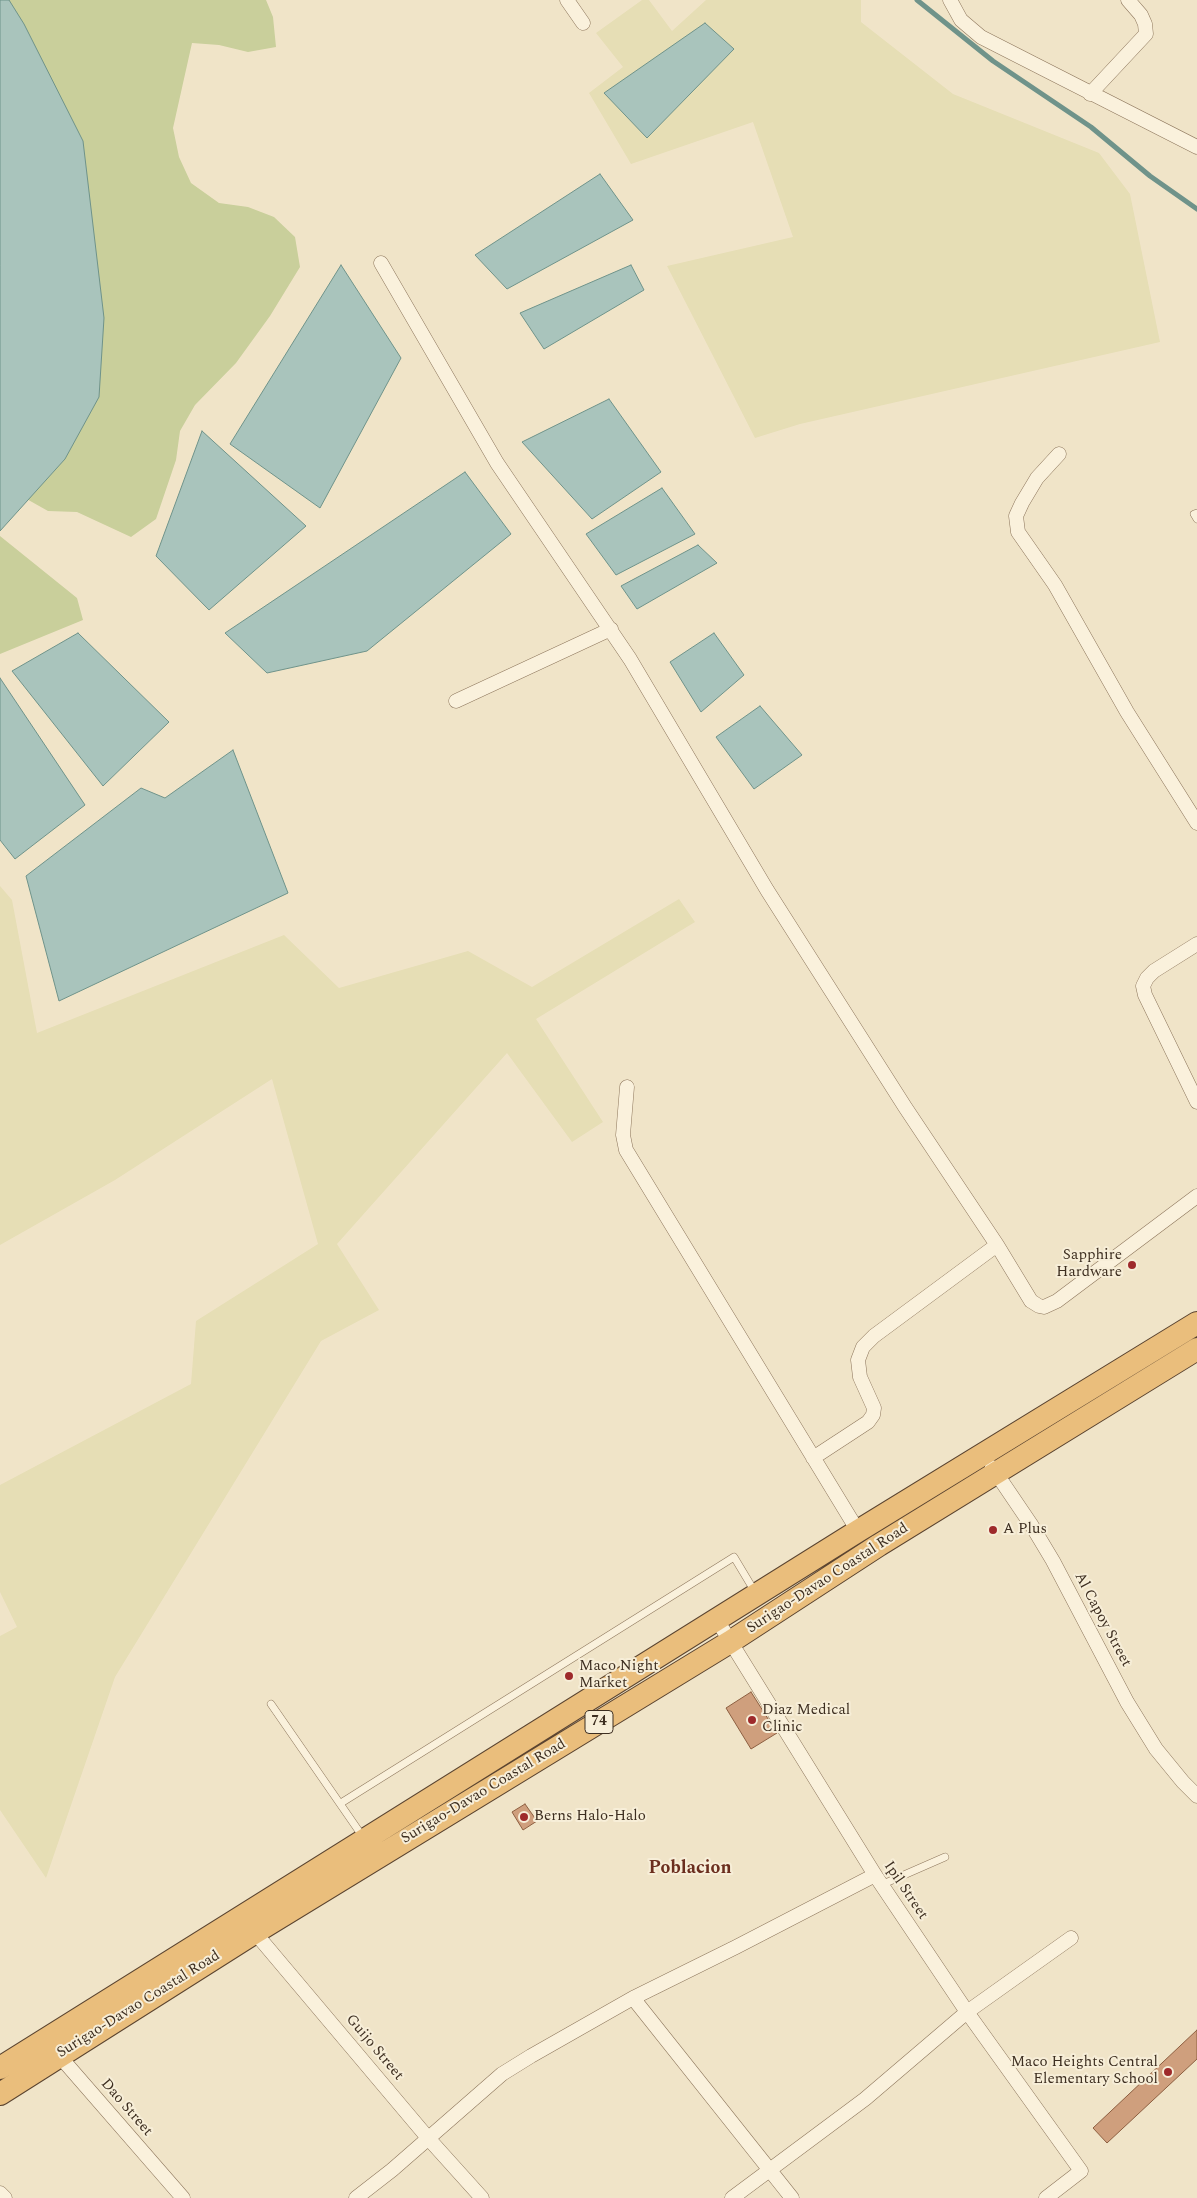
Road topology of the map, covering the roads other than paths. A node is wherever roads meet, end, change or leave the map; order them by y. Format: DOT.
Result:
graph roads {
  1 [pos="567,0"];
  2 [pos="950,0"];
  3 [pos="1128,0"];
  4 [pos="583,23"];
  5 [pos="1090,94"];
  6 [pos="1197,147"];
  7 [pos="381,263"];
  8 [pos="1058,454"];
  9 [pos="1197,513"];
  10 [pos="1197,519"];
  11 [pos="610,629"];
  12 [pos="456,701"];
  13 [pos="1197,823"];
  14 [pos="1197,944"];
  15 [pos="627,1087"];
  16 [pos="1197,1102"];
  17 [pos="1197,1196"];
  18 [pos="997,1245"];
  19 [pos="1197,1323"];
  20 [pos="1197,1349"];
  21 [pos="984,1455"];
  22 [pos="813,1458"];
  23 [pos="996,1473"];
  24 [pos="858,1531"];
  25 [pos="757,1595"];
  26 [pos="717,1620"];
  27 [pos="730,1642"];
  28 [pos="271,1704"];
  29 [pos="1197,1796"];
  30 [pos="341,1803"];
  31 [pos="366,1840"];
  32 [pos="945,1857"];
  33 [pos="878,1880"];
  34 [pos="249,1925"];
  35 [pos="1071,1938"];
  36 [pos="632,1998"];
  37 [pos="966,2012"];
  38 [pos="53,2047"];
  39 [pos="0,2068"];
  40 [pos="0,2094"];
  41 [pos="428,2138"];
  42 [pos="769,2169"];
  43 [pos="0,2193"];
  44 [pos="5,2198"];
  45 [pos="184,2198"];
  46 [pos="356,2198"];
  47 [pos="482,2198"];
  48 [pos="732,2198"];
  49 [pos="792,2198"];
  50 [pos="1046,2198"];
  1 -- 4 [label="street"];
  2 -- 5 [label="street"];
  3 -- 5 [label="street"];
  5 -- 6 [label="street"];
  7 -- 11 [label="street"];
  8 -- 13 [label="street"];
  9 -- 10 [label="lane"];
  11 -- 12 [label="street"];
  11 -- 18 [label="street"];
  14 -- 16 [label="street"];
  15 -- 22 [label="street"];
  17 -- 18 [label="street"];
  18 -- 22 [label="street"];
  19 -- 21 [label="highway, Surigao-Davao Coastal Road / 74"];
  20 -- 23 [label="highway, Surigao-Davao Coastal Road / 74"];
  21 -- 23 [label="street, Al Capoy Street"];
  21 -- 24 [label="highway, Surigao-Davao Coastal Road / 74"];
  22 -- 24 [label="street"];
  23 -- 27 [label="highway, Surigao-Davao Coastal Road / 74"];
  23 -- 29 [label="street, Al Capoy Street"];
  24 -- 25 [label="highway, Surigao-Davao Coastal Road / 74"];
  25 -- 26 [label="highway, Surigao-Davao Coastal Road / 74"];
  25 -- 30 [label="lane"];
  26 -- 27 [label="street, Ipil Street"];
  26 -- 31 [label="highway, Surigao-Davao Coastal Road / 74"];
  27 -- 33 [label="street, Ipil Street"];
  27 -- 34 [label="highway, Surigao-Davao Coastal Road / 74"];
  28 -- 30 [label="lane"];
  30 -- 31 [label="lane"];
  31 -- 34 [label="highway, Surigao-Davao Coastal Road / 74"];
  32 -- 33 [label="lane"];
  33 -- 36 [label="street"];
  33 -- 37 [label="street, Ipil Street"];
  34 -- 38 [label="highway, Surigao-Davao Coastal Road / 74"];
  34 -- 41 [label="street, Guijo Street"];
  35 -- 37 [label="street"];
  36 -- 41 [label="street"];
  36 -- 42 [label="street"];
  37 -- 42 [label="street"];
  37 -- 50 [label="street, Ipil Street"];
  38 -- 39 [label="highway, Surigao-Davao Coastal Road / 74"];
  38 -- 40 [label="highway, Surigao-Davao Coastal Road / 74"];
  38 -- 45 [label="street, Dao Street"];
  41 -- 46 [label="street"];
  41 -- 47 [label="street, Guijo Street"];
  42 -- 48 [label="street"];
  42 -- 49 [label="street"];
  43 -- 44 [label="street"];
}
